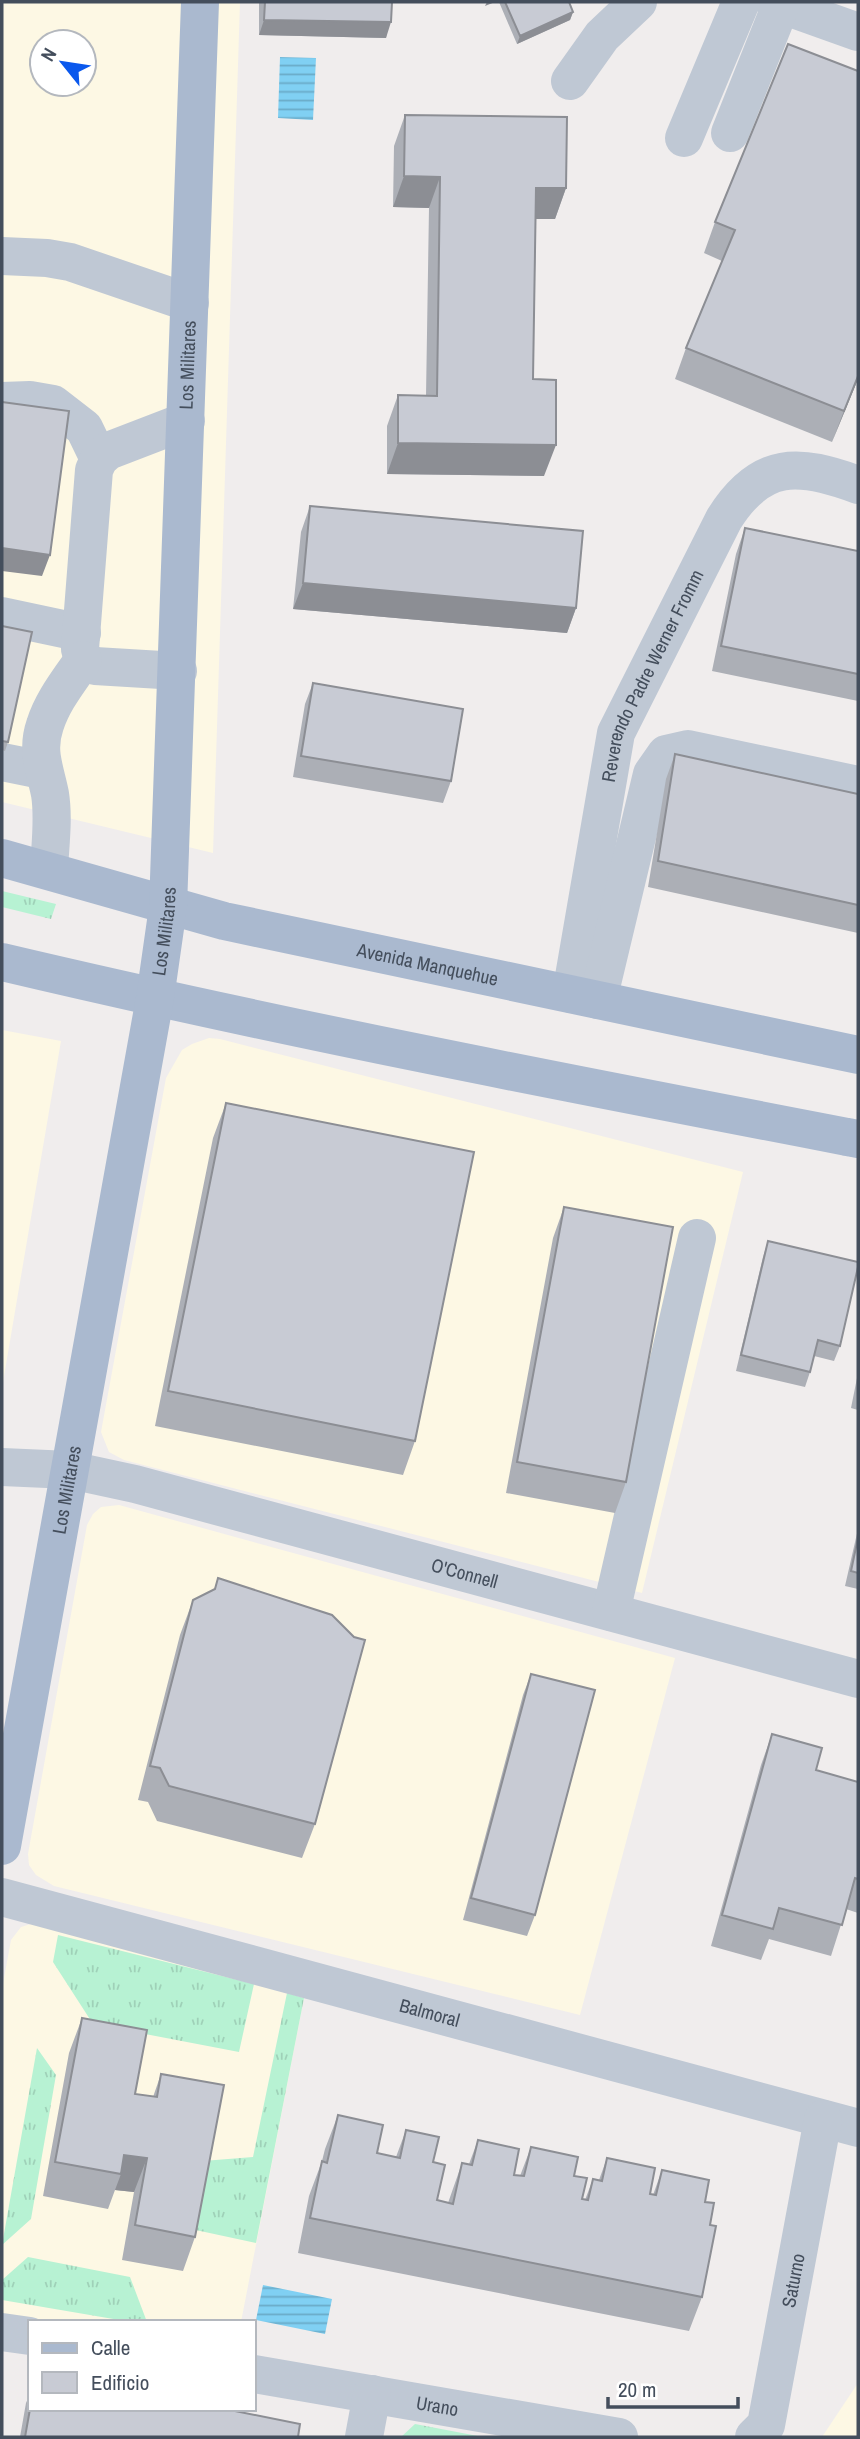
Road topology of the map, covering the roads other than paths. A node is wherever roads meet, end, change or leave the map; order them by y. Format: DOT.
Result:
graph roads {
  1 [pos="200,2"];
  2 [pos="638,2"];
  3 [pos="741,2"];
  4 [pos="778,3"];
  5 [pos="858,32"];
  6 [pos="570,81"];
  7 [pos="730,133"];
  8 [pos="684,138"];
  9 [pos="2,256"];
  10 [pos="190,303"];
  11 [pos="2,401"];
  12 [pos="186,421"];
  13 [pos="99,459"];
  14 [pos="858,485"];
  15 [pos="2,616"];
  16 [pos="83,647"];
  17 [pos="178,671"];
  18 [pos="2,762"];
  19 [pos="42,770"];
  20 [pos="858,785"];
  21 [pos="2,858"];
  22 [pos="49,870"];
  23 [pos="168,907"];
  24 [pos="2,962"];
  25 [pos="585,997"];
  26 [pos="155,998"];
  27 [pos="858,1055"];
  28 [pos="849,1140"];
  29 [pos="697,1238"];
  30 [pos="2,1467"];
  31 [pos="70,1470"];
  32 [pos="611,1612"];
  33 [pos="858,1679"];
  34 [pos="2,1842"];
  35 [pos="2,1897"];
  36 [pos="840,2124"];
  37 [pos="2,2332"];
  38 [pos="28,2336"];
  39 [pos="256,2374"];
  40 [pos="372,2394"];
  41 [pos="364,2437"];
  42 [pos="619,2437"];
  43 [pos="754,2437"];
  1 -- 10 [label="main road, Los Militares"];
  2 -- 6 [label="street"];
  3 -- 8 [label="street"];
  4 -- 5 [label="street"];
  4 -- 7 [label="street"];
  9 -- 10 [label="street"];
  10 -- 12 [label="main road, Los Militares"];
  11 -- 13 [label="street"];
  12 -- 13 [label="street"];
  12 -- 17 [label="main road, Los Militares"];
  13 -- 16 [label="street"];
  14 -- 25 [label="street, Reverendo Padre Werner Fromm"];
  15 -- 16 [label="street"];
  16 -- 17 [label="street"];
  16 -- 19 [label="street"];
  17 -- 23 [label="main road, Los Militares"];
  18 -- 19 [label="street"];
  19 -- 22 [label="street"];
  20 -- 25 [label="street"];
  21 -- 22 [label="main road, Avenida Manquehue"];
  22 -- 23 [label="main road, Avenida Manquehue"];
  23 -- 25 [label="main road, Avenida Manquehue"];
  23 -- 26 [label="main road, Los Militares"];
  24 -- 26 [label="main road"];
  25 -- 27 [label="main road, Avenida Manquehue"];
  26 -- 28 [label="main road"];
  26 -- 31 [label="main road, Los Militares"];
  29 -- 32 [label="street"];
  30 -- 31 [label="street, O'Connell"];
  31 -- 32 [label="street, O'Connell"];
  31 -- 34 [label="main road, Los Militares"];
  32 -- 33 [label="street, O'Connell"];
  35 -- 36 [label="street, Balmoral"];
  36 -- 43 [label="street, Saturno"];
  37 -- 38 [label="street"];
  39 -- 40 [label="street, Urano"];
  40 -- 41 [label="street"];
  40 -- 42 [label="street, Urano"];
}
